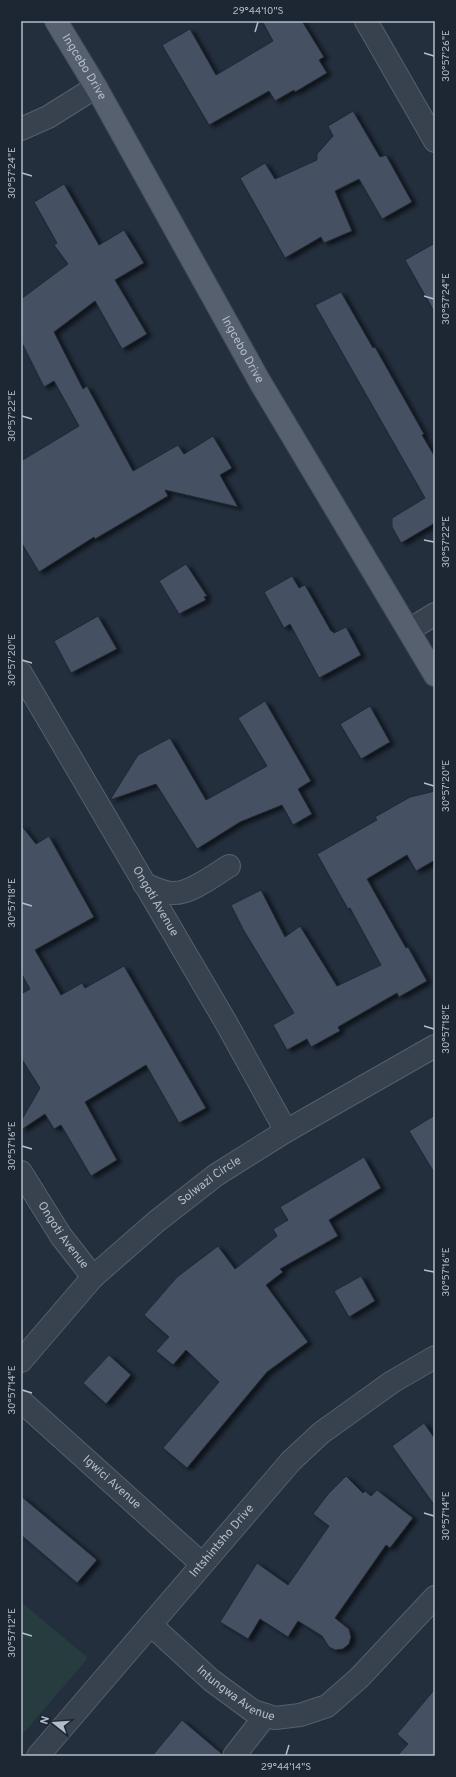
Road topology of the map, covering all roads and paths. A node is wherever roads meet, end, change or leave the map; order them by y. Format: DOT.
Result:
graph roads {
  1 [pos="56,21"];
  2 [pos="366,21"];
  3 [pos="96,87"];
  4 [pos="21,129"];
  5 [pos="435,141"];
  6 [pos="435,614"];
  7 [pos="409,630"];
  8 [pos="21,673"];
  9 [pos="435,675"];
  10 [pos="229,866"];
  11 [pos="144,884"];
  12 [pos="435,1046"];
  13 [pos="286,1131"];
  14 [pos="21,1172"];
  15 [pos="93,1277"];
  16 [pos="435,1357"];
  17 [pos="21,1361"];
  18 [pos="21,1401"];
  19 [pos="202,1564"];
  20 [pos="435,1597"];
  21 [pos="151,1625"];
  22 [pos="266,1715"];
  23 [pos="38,1756"];
  24 [pos="234,1756"];
  1 -- 3 [label="main road, Ingcebo Drive"];
  2 -- 5 [label="street"];
  3 -- 4 [label="street"];
  3 -- 7 [label="main road, Ingcebo Drive"];
  6 -- 7 [label="street"];
  7 -- 9 [label="main road, Ingcebo Drive"];
  8 -- 11 [label="street, Ongoti Avenue"];
  10 -- 11 [label="street"];
  11 -- 13 [label="street, Ongoti Avenue"];
  12 -- 13 [label="street, Solwazi Circle"];
  13 -- 15 [label="street, Solwazi Circle"];
  14 -- 15 [label="street, Ongoti Avenue"];
  15 -- 17 [label="street, Solwazi Circle"];
  16 -- 19 [label="street, Intshintsho Drive"];
  18 -- 19 [label="street, Igwici Avenue"];
  19 -- 21 [label="street, Intshintsho Drive"];
  20 -- 22 [label="street, Intungwa Avenue"];
  21 -- 22 [label="street, Intungwa Avenue"];
  21 -- 23 [label="street, Intshintsho Drive"];
  22 -- 24 [label="street"];
}
